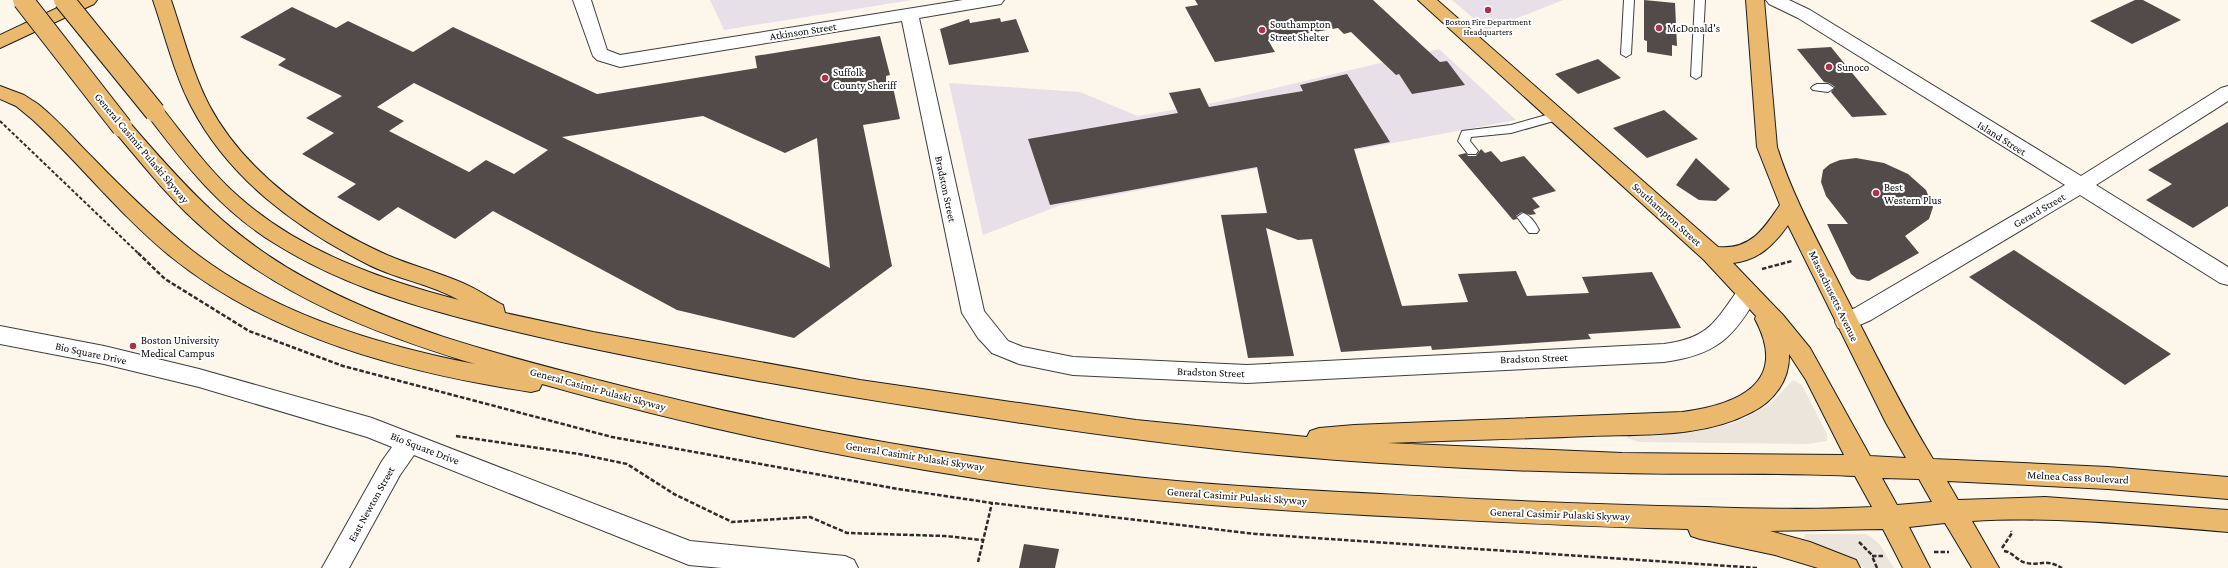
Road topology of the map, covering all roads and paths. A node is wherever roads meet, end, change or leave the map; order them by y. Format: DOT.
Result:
graph roads {
  1 [pos="23,0"];
  2 [pos="64,0"];
  3 [pos="88,0"];
  4 [pos="162,0"];
  5 [pos="582,0"];
  6 [pos="995,0"];
  7 [pos="1427,0"];
  8 [pos="1629,0"];
  9 [pos="1700,0"];
  10 [pos="1755,0"];
  11 [pos="1775,0"];
  12 [pos="909,14"];
  13 [pos="0,42"];
  14 [pos="1626,54"];
  15 [pos="1696,76"];
  16 [pos="0,92"];
  17 [pos="2228,92"];
  18 [pos="1557,116"];
  19 [pos="1472,151"];
  20 [pos="2080,186"];
  21 [pos="1790,206"];
  22 [pos="1523,217"];
  23 [pos="1534,230"];
  24 [pos="1712,254"];
  25 [pos="1799,259"];
  26 [pos="1762,269"];
  27 [pos="2228,277"];
  28 [pos="1748,293"];
  29 [pos="1846,322"];
  30 [pos="516,324"];
  31 [pos="0,334"];
  32 [pos="604,392"];
  33 [pos="450,435"];
  34 [pos="410,442"];
  35 [pos="1258,444"];
  36 [pos="1862,466"];
  37 [pos="1927,470"];
  38 [pos="2228,488"];
  39 [pos="992,503"];
  40 [pos="1954,513"];
  41 [pos="1890,517"];
  42 [pos="1651,518"];
  43 [pos="2228,521"];
  44 [pos="2012,533"];
  45 [pos="982,540"];
  46 [pos="1857,540"];
  47 [pos="2008,551"];
  48 [pos="1872,556"];
  49 [pos="1886,556"];
  50 [pos="686,560"];
  51 [pos="1994,560"];
  52 [pos="978,562"];
  53 [pos="335,568"];
  54 [pos="845,568"];
  55 [pos="1847,568"];
  56 [pos="1877,568"];
  57 [pos="1917,568"];
  58 [pos="2062,568"];
  1 -- 32 [label="main road, General Casimir Pulaski Skyway, bridge"];
  2 -- 30 [label="main road, bridge"];
  3 -- 13 [label="main road"];
  4 -- 30 [label="main road"];
  5 -- 12 [label="street, Atkinson Street"];
  6 -- 12 [label="street, Atkinson Street"];
  7 -- 18 [label="main road, Southampton Street"];
  8 -- 14 [label="lane"];
  9 -- 15 [label="lane"];
  10 -- 21 [label="main road, Massachusetts Avenue"];
  11 -- 20 [label="street, Island Street"];
  12 -- 28 [label="street, Bradston Street"];
  16 -- 32 [label="main road"];
  17 -- 20 [label="street, Gerard Street"];
  18 -- 19 [label="lane"];
  18 -- 24 [label="main road, Southampton Street"];
  20 -- 27 [label="street, Island Street"];
  20 -- 29 [label="street, Gerard Street"];
  21 -- 24 [label="main road"];
  21 -- 29 [label="main road, Massachusetts Avenue"];
  22 -- 23 [label="lane"];
  24 -- 28 [label="main road, Southampton Street"];
  25 -- 26 [label="path"];
  28 -- 35 [label="main road"];
  28 -- 36 [label="main road, Southampton Street"];
  29 -- 37 [label="main road, Massachusetts Avenue"];
  30 -- 35 [label="main road"];
  31 -- 34 [label="street, Bio Square Drive"];
  32 -- 42 [label="main road, General Casimir Pulaski Skyway"];
  33 -- 45 [label="path"];
  34 -- 50 [label="street, Bio Square Drive"];
  34 -- 53 [label="street, East Newton Street"];
  35 -- 36 [label="main road"];
  36 -- 37 [label="main road"];
  36 -- 41 [label="main road"];
  37 -- 38 [label="main road, Melnea Cass Boulevard"];
  37 -- 40 [label="main road, Massachusetts Avenue"];
  39 -- 45 [label="path"];
  40 -- 41 [label="main road, General Casimir Pulaski Skyway"];
  40 -- 43 [label="main road"];
  40 -- 51 [label="main road, Massachusetts Avenue"];
  41 -- 42 [label="main road, General Casimir Pulaski Skyway"];
  41 -- 57 [label="main road"];
  42 -- 55 [label="main road"];
  44 -- 51 [label="path"];
  45 -- 52 [label="path"];
  46 -- 48 [label="path"];
  47 -- 58 [label="path"];
  48 -- 49 [label="path"];
  48 -- 56 [label="path"];
  50 -- 54 [label="street, Bio Square Drive"];
}
